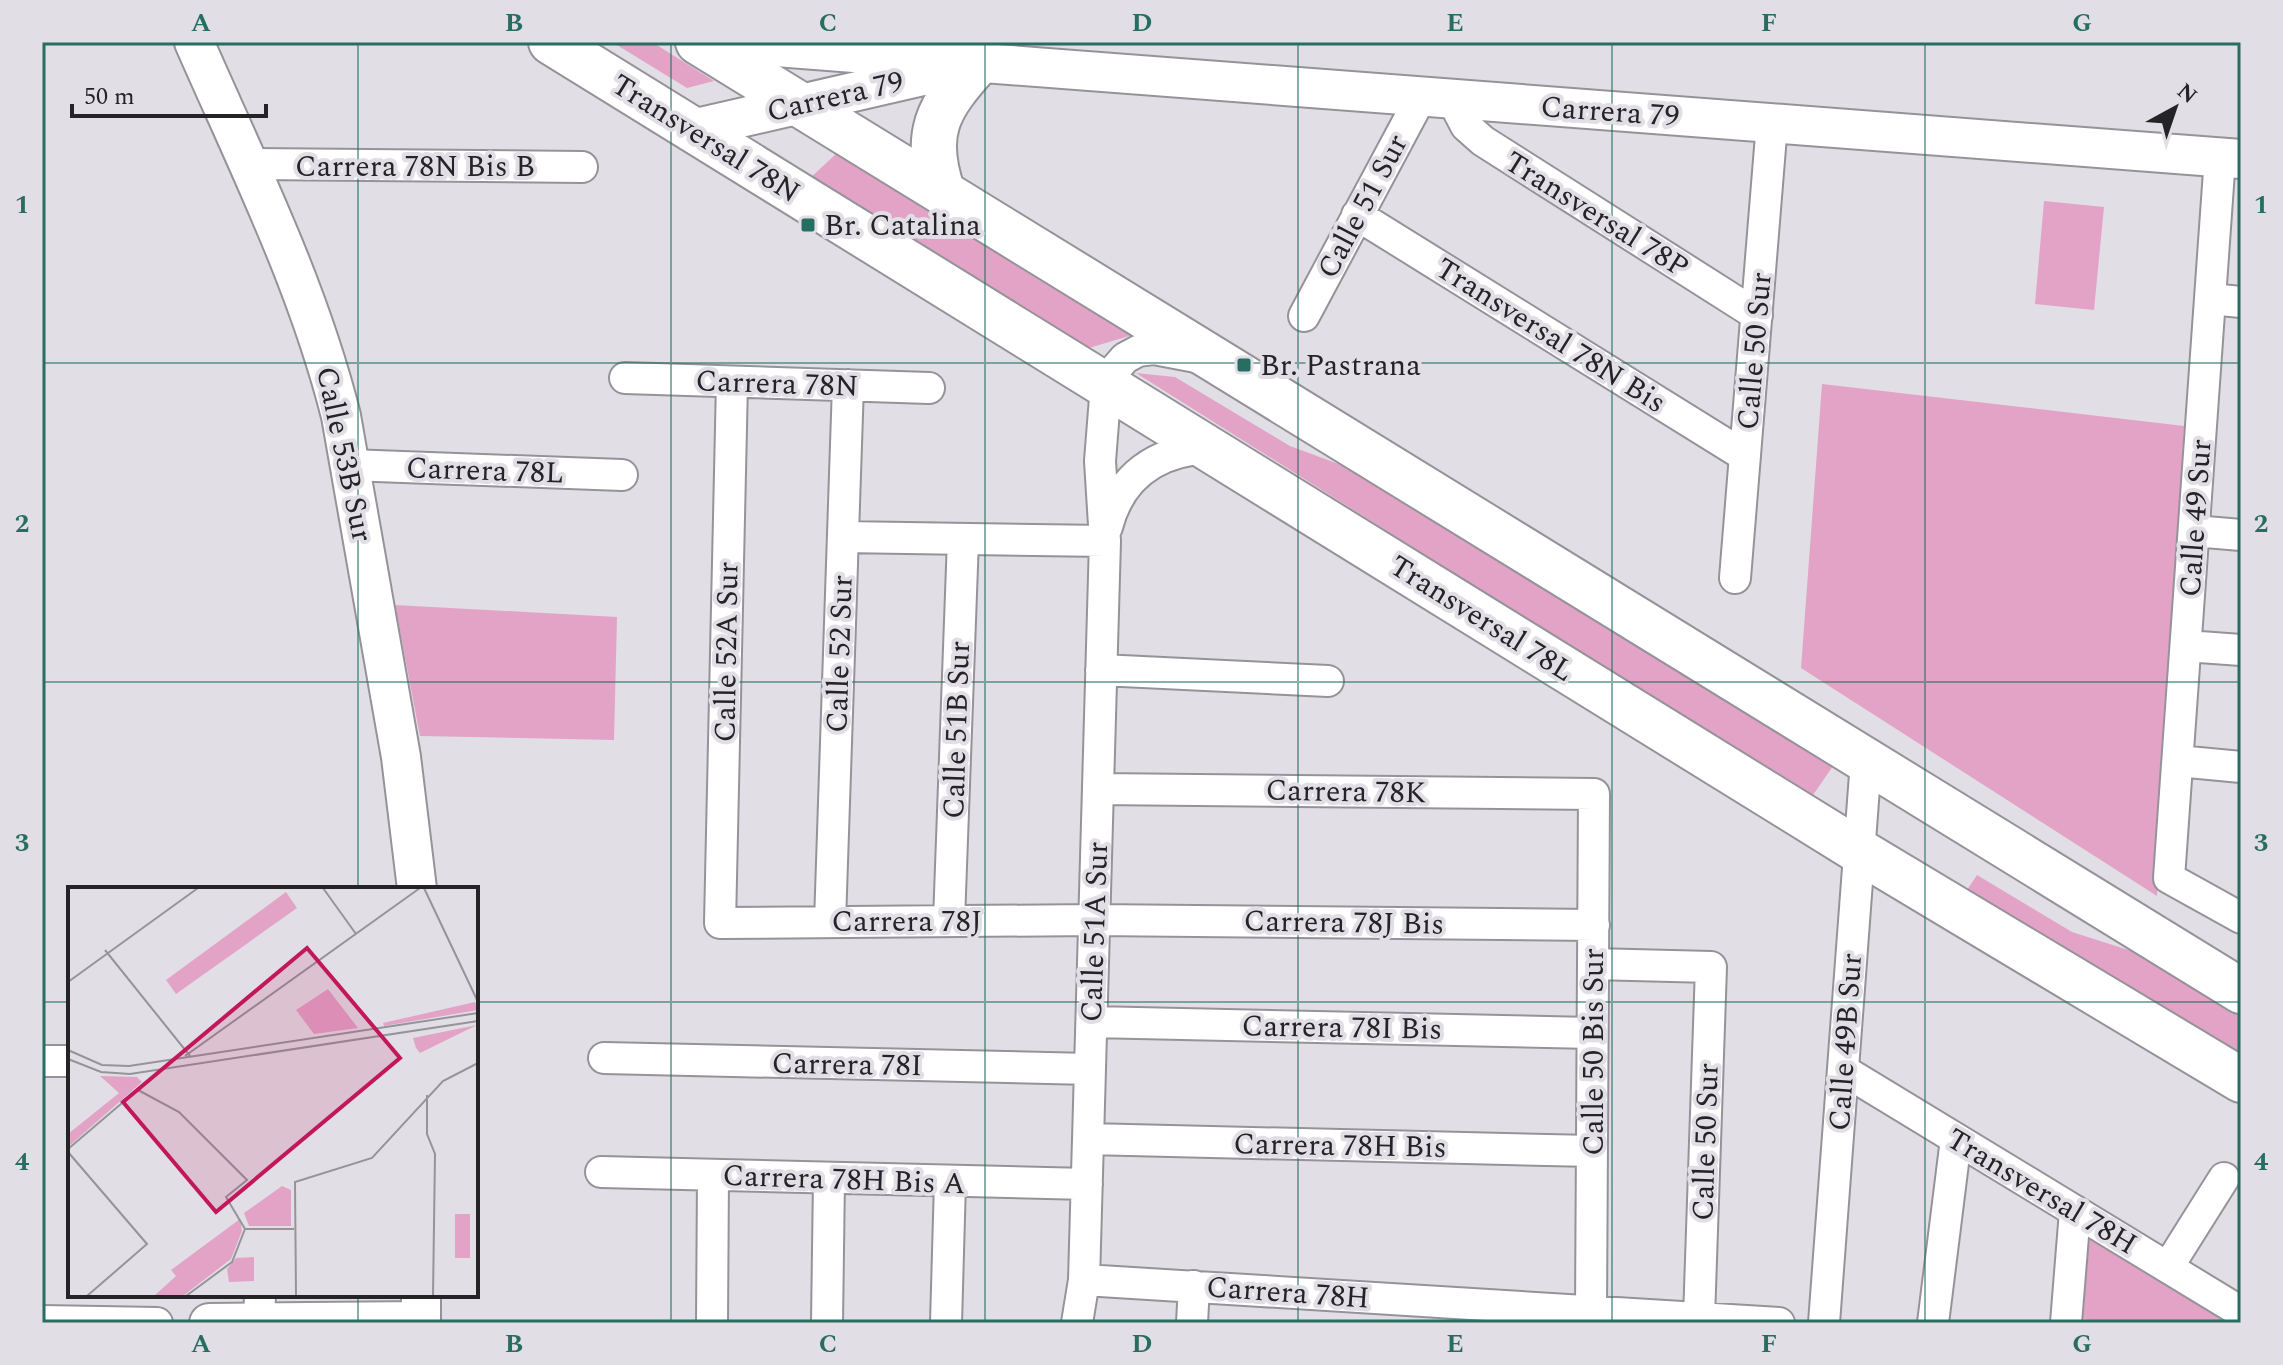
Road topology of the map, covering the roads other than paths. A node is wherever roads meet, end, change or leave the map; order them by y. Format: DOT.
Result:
graph roads {
  1 [pos="194,42"];
  2 [pos="551,42"];
  3 [pos="698,42"];
  4 [pos="709,42"];
  5 [pos="978,63"];
  6 [pos="774,69"];
  7 [pos="1436,98"];
  8 [pos="1772,123"];
  9 [pos="692,129"];
  10 [pos="2231,158"];
  11 [pos="247,164"];
  12 [pos="582,167"];
  13 [pos="943,193"];
  14 [pos="1357,215"];
  15 [pos="2210,299"];
  16 [pos="2241,302"];
  17 [pos="1757,315"];
  18 [pos="1304,316"];
  19 [pos="1218,362"];
  20 [pos="625,378"];
  21 [pos="732,382"];
  22 [pos="848,385"];
  23 [pos="1106,385"];
  24 [pos="929,388"];
  25 [pos="1208,448"];
  26 [pos="1745,456"];
  27 [pos="349,465"];
  28 [pos="622,475"];
  29 [pos="2194,531"];
  30 [pos="2241,535"];
  31 [pos="843,537"];
  32 [pos="963,539"];
  33 [pos="1105,541"];
  34 [pos="1735,578"];
  35 [pos="2186,646"];
  36 [pos="2241,650"];
  37 [pos="1101,670"];
  38 [pos="1328,681"];
  39 [pos="1866,761"];
  40 [pos="2178,761"];
  41 [pos="2241,767"];
  42 [pos="1098,789"];
  43 [pos="1594,794"];
  44 [pos="1859,851"];
  45 [pos="417,887"];
  46 [pos="2241,918"];
  47 [pos="1094,920"];
  48 [pos="949,921"];
  49 [pos="830,922"];
  50 [pos="720,923"];
  51 [pos="1594,925"];
  52 [pos="1593,964"];
  53 [pos="2241,991"];
  54 [pos="1092,1022"];
  55 [pos="1592,1033"];
  56 [pos="604,1058"];
  57 [pos="42,1061"];
  58 [pos="68,1061"];
  59 [pos="1090,1069"];
  60 [pos="1843,1070"];
  61 [pos="2241,1080"];
  62 [pos="1088,1139"];
  63 [pos="1956,1139"];
  64 [pos="1592,1151"];
  65 [pos="601,1172"];
  66 [pos="713,1175"];
  67 [pos="829,1178"];
  68 [pos="2224,1178"];
  69 [pos="950,1182"];
  70 [pos="1087,1184"];
  71 [pos="2075,1211"];
  72 [pos="2168,1267"];
  73 [pos="1084,1280"];
  74 [pos="1194,1286"];
  75 [pos="260,1297"];
  76 [pos="421,1308"];
  77 [pos="1340,1309"];
  78 [pos="1591,1311"];
  79 [pos="2241,1312"];
  80 [pos="1699,1318"];
  81 [pos="42,1321"];
  82 [pos="259,1322"];
  83 [pos="157,1323"];
  84 [pos="209,1323"];
  85 [pos="712,1323"];
  86 [pos="827,1323"];
  87 [pos="946,1323"];
  88 [pos="1077,1323"];
  89 [pos="1192,1323"];
  90 [pos="1779,1323"];
  91 [pos="1824,1323"];
  92 [pos="1933,1323"];
  93 [pos="2066,1323"];
  1 -- 11 [label="street, Calle 53B Sur"];
  2 -- 9 [label="main road, Transversal 78N"];
  3 -- 6 [label="main road"];
  4 -- 6 [label="street, Carrera 79"];
  5 -- 6 [label="street, Carrera 79"];
  5 -- 6 [label="street, Carrera 79"];
  5 -- 7 [label="street, Carrera 79"];
  5 -- 13 [label="main road"];
  6 -- 9 [label="street, Carrera 79"];
  6 -- 13 [label="main road"];
  7 -- 8 [label="street, Carrera 79"];
  7 -- 14 [label="street, Calle 51 Sur"];
  7 -- 17 [label="street, Transversal 78P"];
  8 -- 10 [label="street, Carrera 79"];
  8 -- 17 [label="street, Calle 50 Sur"];
  9 -- 23 [label="main road, Transversal 78N"];
  10 -- 15 [label="street, Calle 49 Sur"];
  11 -- 12 [label="street, Carrera 78N Bis B"];
  11 -- 27 [label="street, Calle 53B Sur"];
  13 -- 19 [label="main road"];
  14 -- 18 [label="street, Calle 51 Sur"];
  14 -- 26 [label="street, Transversal 78N Bis"];
  15 -- 16 [label="street"];
  15 -- 29 [label="street, Calle 49 Sur"];
  17 -- 26 [label="street, Calle 50 Sur"];
  19 -- 23 [label="street"];
  19 -- 39 [label="main road"];
  20 -- 21 [label="street, Carrera 78N"];
  21 -- 22 [label="street, Carrera 78N"];
  21 -- 50 [label="street, Calle 52A Sur"];
  22 -- 24 [label="street, Carrera 78N"];
  22 -- 31 [label="street, Calle 52 Sur"];
  23 -- 25 [label="main road, Transversal 78L"];
  23 -- 33 [label="street, Calle 51A Sur"];
  25 -- 33 [label="street, Calle 51A Sur"];
  25 -- 44 [label="main road, Transversal 78L"];
  26 -- 34 [label="street, Calle 50 Sur"];
  27 -- 28 [label="street, Carrera 78L"];
  27 -- 45 [label="street, Calle 53B Sur"];
  29 -- 30 [label="street"];
  29 -- 35 [label="street, Calle 49 Sur"];
  31 -- 32 [label="street"];
  31 -- 49 [label="street, Calle 52 Sur"];
  32 -- 33 [label="street"];
  32 -- 48 [label="street, Calle 51B Sur"];
  33 -- 37 [label="street, Calle 51A Sur"];
  35 -- 36 [label="street"];
  35 -- 40 [label="street, Calle 49 Sur"];
  37 -- 38 [label="street"];
  37 -- 42 [label="street, Calle 51A Sur"];
  39 -- 44 [label="street, Calle 49B Sur"];
  39 -- 53 [label="main road"];
  40 -- 41 [label="street"];
  40 -- 46 [label="street, Calle 49 Sur"];
  42 -- 43 [label="street, Carrera 78K"];
  42 -- 47 [label="street, Calle 51A Sur"];
  43 -- 51 [label="street, Calle 50 Bis Sur"];
  44 -- 60 [label="street, Calle 49B Sur"];
  44 -- 61 [label="main road"];
  47 -- 48 [label="street, Carrera 78J"];
  47 -- 51 [label="street, Carrera 78J Bis"];
  47 -- 54 [label="street, Calle 51A Sur"];
  48 -- 49 [label="street, Carrera 78J"];
  49 -- 50 [label="street, Carrera 78J"];
  51 -- 52 [label="street, Calle 50 Bis Sur"];
  52 -- 55 [label="street, Calle 50 Bis Sur"];
  52 -- 80 [label="street, Calle 50 Sur"];
  54 -- 55 [label="street, Carrera 78I Bis"];
  54 -- 59 [label="street, Calle 51A Sur"];
  55 -- 64 [label="street, Calle 50 Bis Sur"];
  56 -- 59 [label="street, Carrera 78I"];
  57 -- 58 [label="street"];
  59 -- 62 [label="street, Calle 51A Sur"];
  60 -- 63 [label="street, Transversal 78H"];
  60 -- 91 [label="street, Calle 49B Sur"];
  62 -- 64 [label="street, Carrera 78H Bis"];
  62 -- 70 [label="street, Calle 51A Sur"];
  63 -- 71 [label="street, Transversal 78H"];
  63 -- 92 [label="street"];
  64 -- 78 [label="street, Calle 50 Bis Sur"];
  65 -- 66 [label="street, Carrera 78H Bis A"];
  66 -- 67 [label="street, Carrera 78H Bis A"];
  66 -- 85 [label="street"];
  67 -- 69 [label="street, Carrera 78H Bis A"];
  67 -- 86 [label="street"];
  68 -- 72 [label="street"];
  69 -- 70 [label="street, Carrera 78H Bis A"];
  69 -- 87 [label="street"];
  70 -- 73 [label="street, Calle 51A Sur"];
  71 -- 72 [label="street, Transversal 78H"];
  71 -- 93 [label="street"];
  72 -- 79 [label="street, Transversal 78H"];
  73 -- 74 [label="street, Carrera 78H"];
  73 -- 88 [label="street, Calle 51A Sur"];
  74 -- 77 [label="street, Carrera 78H"];
  74 -- 89 [label="street"];
  75 -- 82 [label="street"];
  76 -- 82 [label="street"];
  77 -- 78 [label="street, Carrera 78H"];
  78 -- 80 [label="street, Carrera 78H"];
  80 -- 90 [label="street, Carrera 78H"];
  81 -- 83 [label="street"];
  82 -- 84 [label="street"];
}
